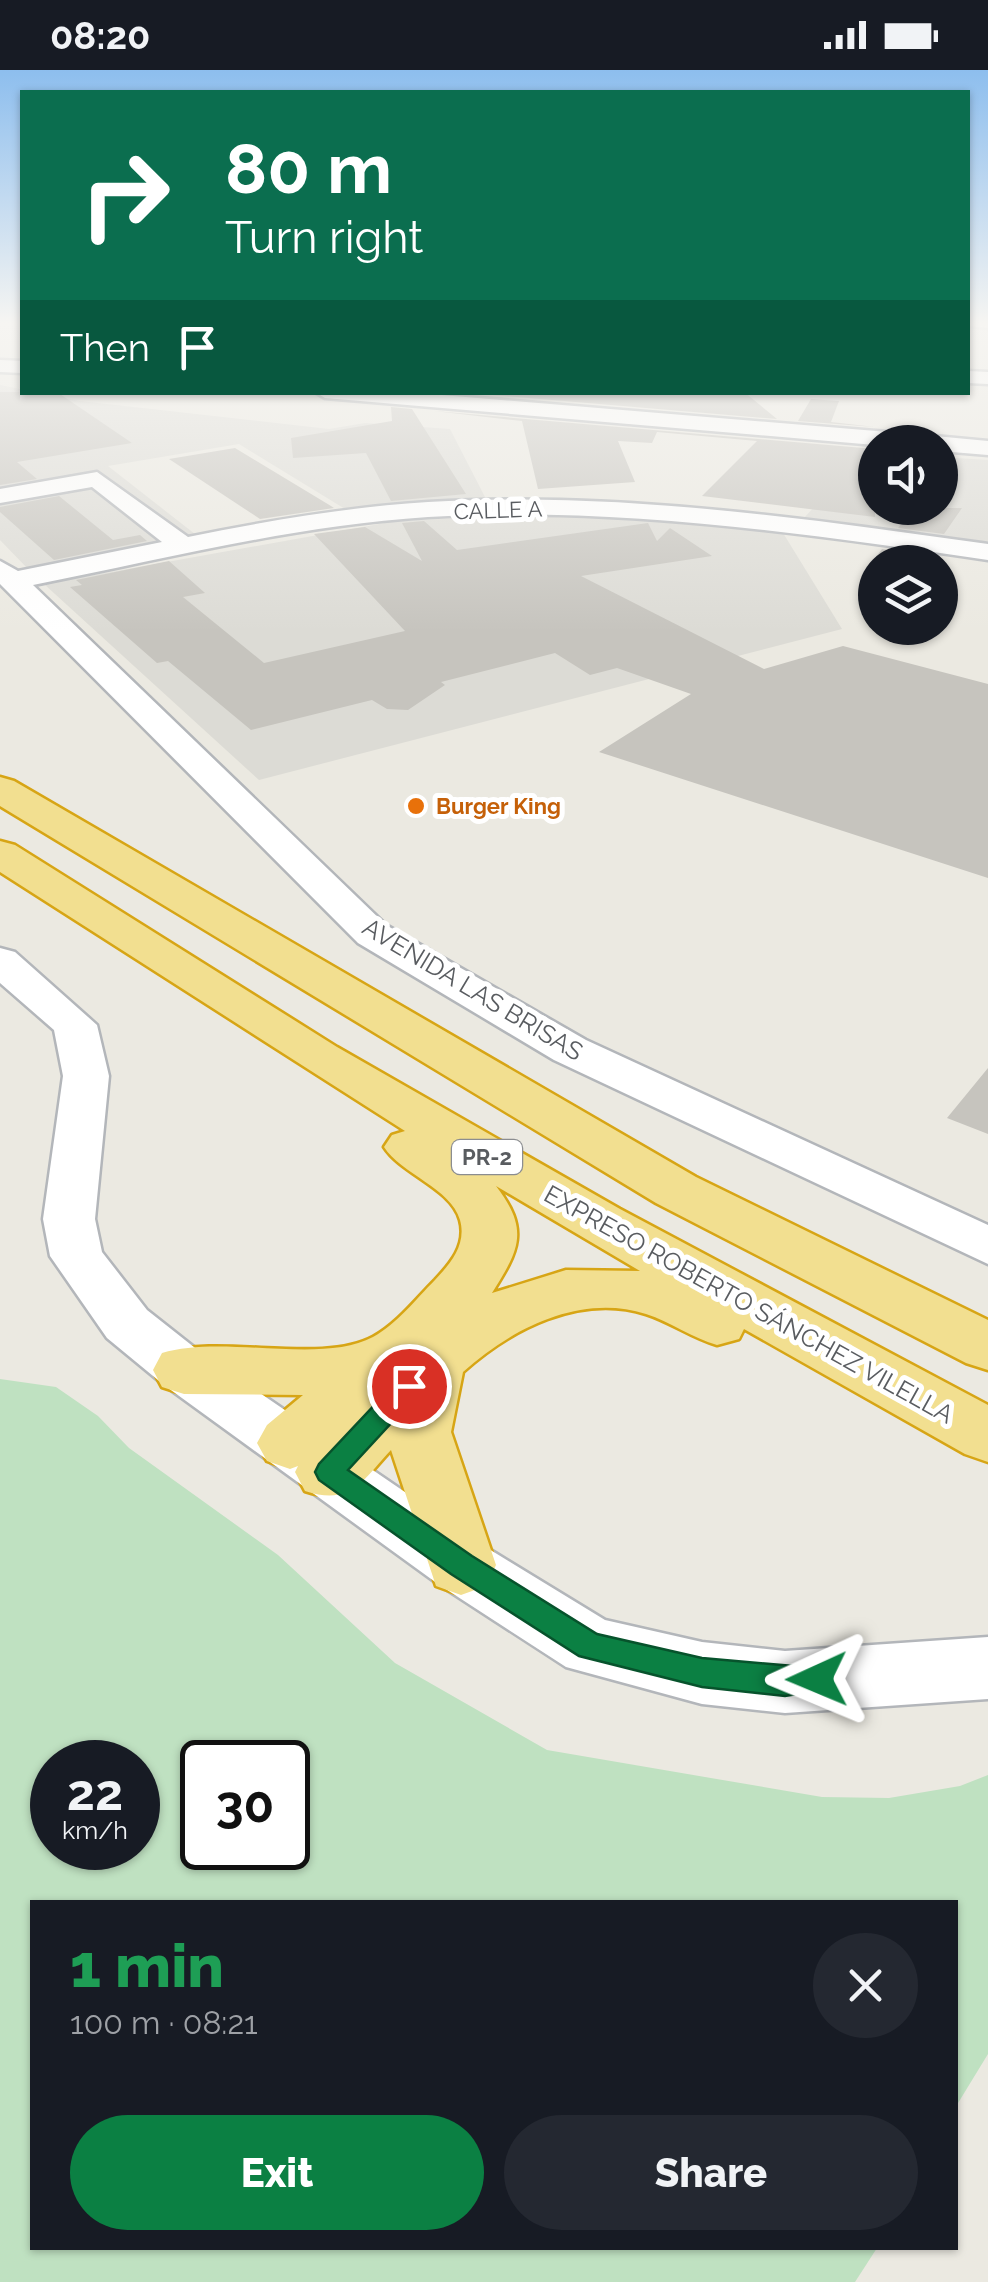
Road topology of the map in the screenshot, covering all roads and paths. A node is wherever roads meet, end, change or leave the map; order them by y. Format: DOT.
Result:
graph roads {
  1 [pos="778,425"];
  2 [pos="858,434"];
  3 [pos="958,446"];
  4 [pos="988,448"];
  5 [pos="0,496"];
  6 [pos="186,548"];
  7 [pos="988,552"];
  8 [pos="6,575"];
  9 [pos="0,788"];
  10 [pos="0,854"];
  11 [pos="0,961"];
  12 [pos="319,1058"];
  13 [pos="988,1246"];
  14 [pos="988,1347"];
  15 [pos="411,1360"];
  16 [pos="184,1370"];
  17 [pos="988,1438"];
  18 [pos="309,1457"];
  19 [pos="462,1565"];
  20 [pos="988,1668"];
  1 -- 2 [label="street"];
  3 -- 4 [label="street"];
  5 -- 6 [label="street"];
  6 -- 7 [label="street, CALLE A"];
  6 -- 8 [label="street, CALLE A"];
  8 -- 13 [label="street, AVENIDA LAS BRISAS"];
  9 -- 14 [label="highway, PR-2"];
  10 -- 12 [label="highway, EXPRESO ROBERTO SÁNCHEZ VILELLA / PR-2"];
  11 -- 16 [label="street"];
  12 -- 15 [label="highway"];
  12 -- 17 [label="highway, EXPRESO ROBERTO SÁNCHEZ VILELLA / PR-2"];
  15 -- 16 [label="highway"];
  15 -- 17 [label="highway"];
  15 -- 18 [label="highway"];
  15 -- 19 [label="highway"];
  16 -- 18 [label="street"];
  18 -- 19 [label="street"];
  19 -- 20 [label="street"];
}
